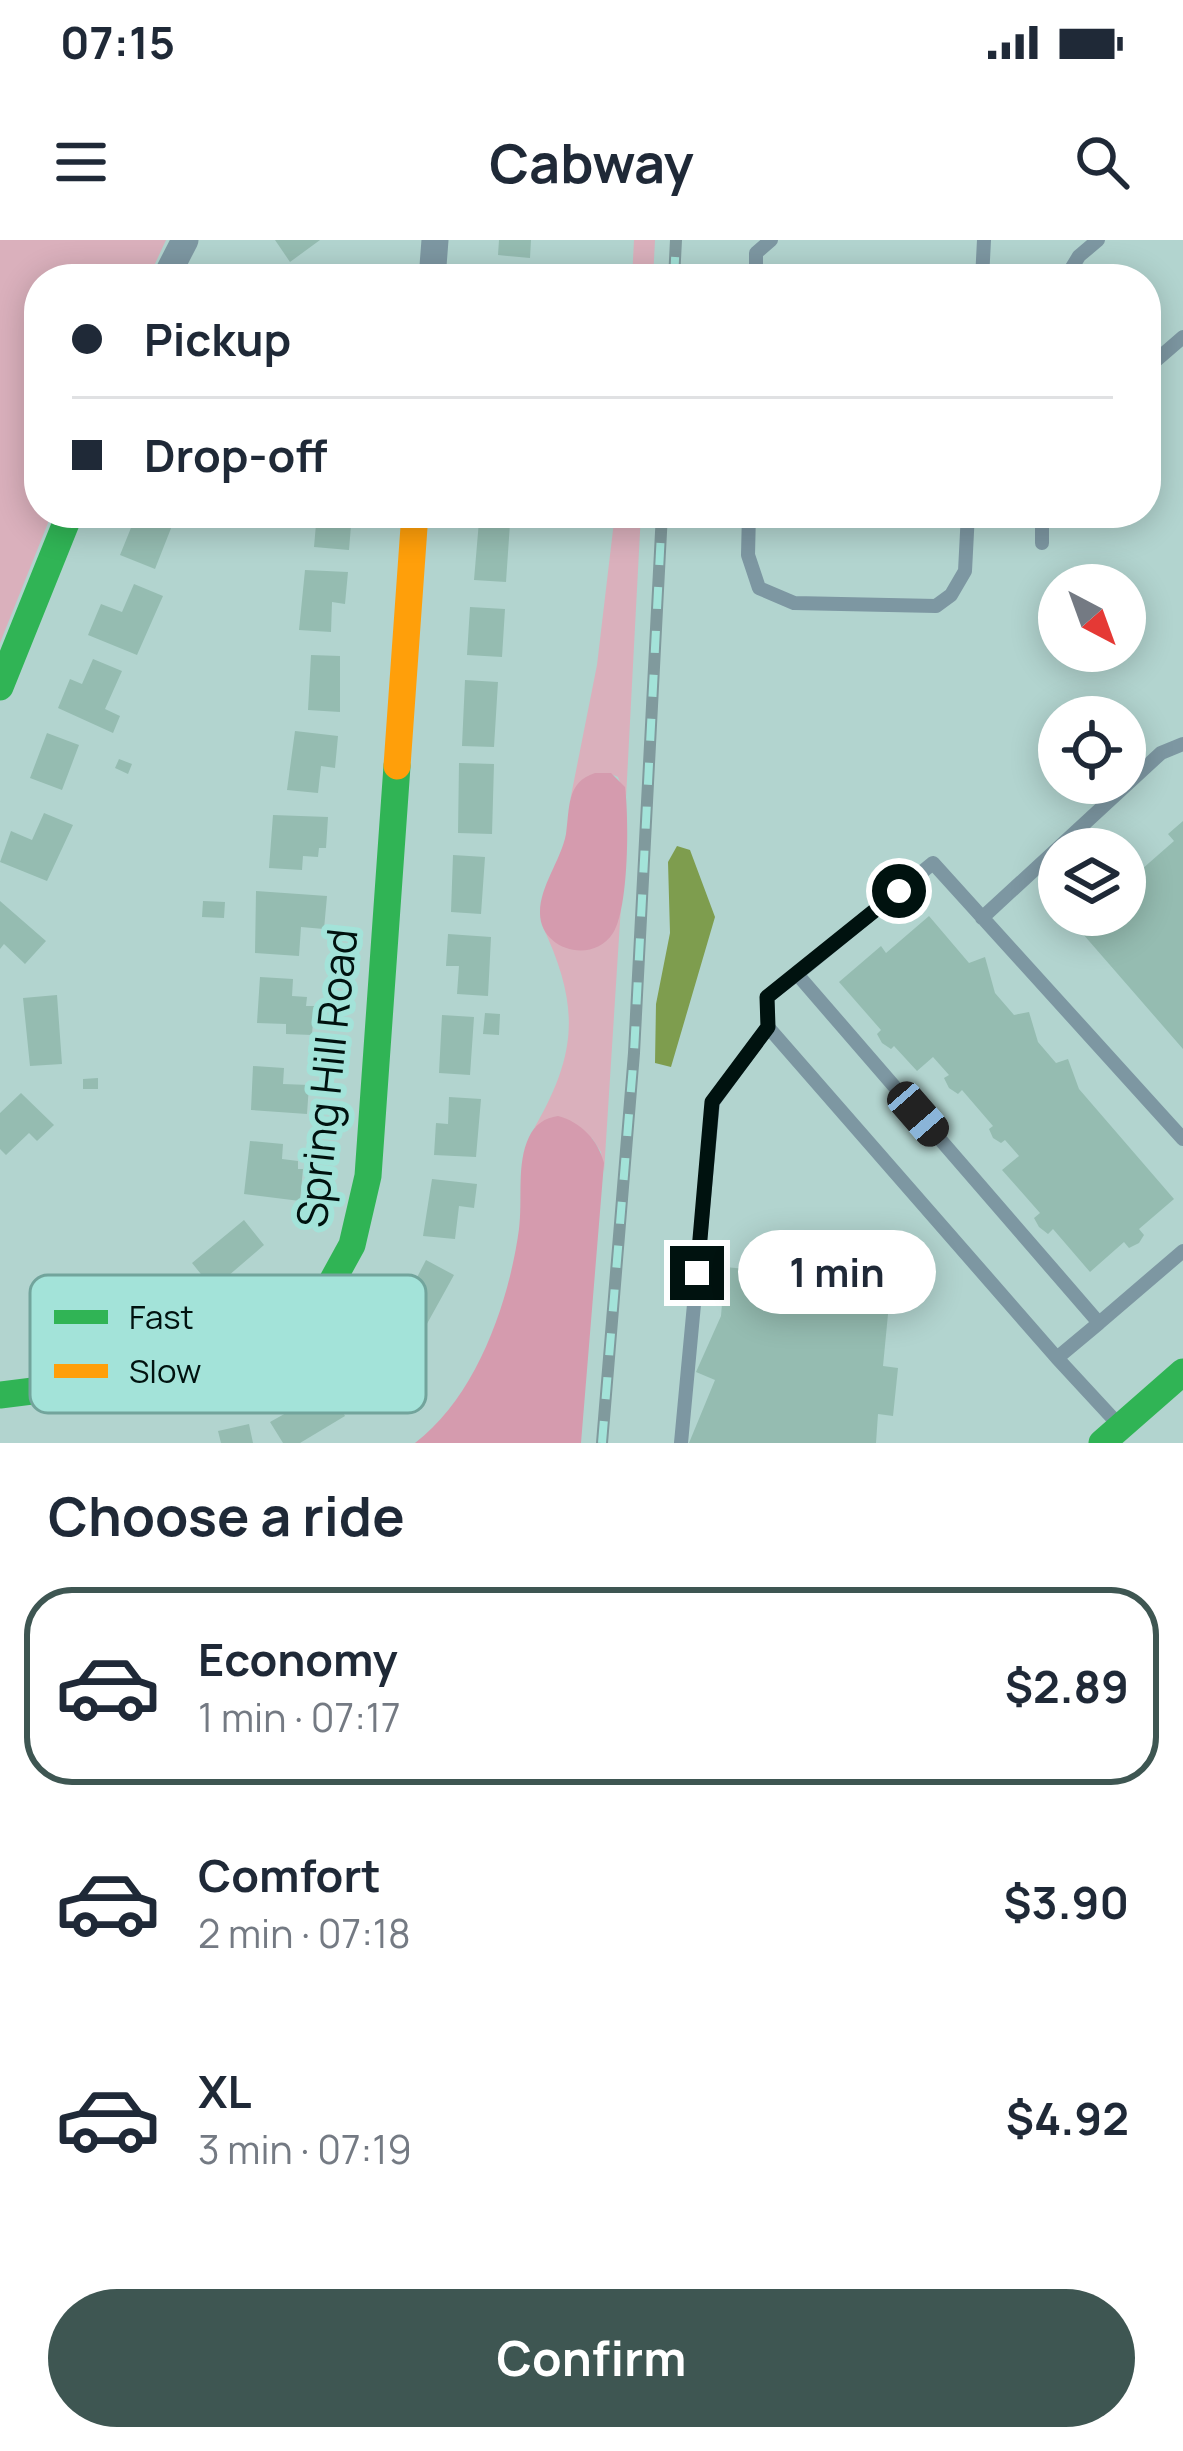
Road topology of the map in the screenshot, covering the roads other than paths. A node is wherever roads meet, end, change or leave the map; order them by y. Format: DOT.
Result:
graph roads {
  1 [pos="771,240"];
  2 [pos="1098,240"];
  3 [pos="756,264"];
  4 [pos="1074,264"];
  5 [pos="64,528"];
  6 [pos="414,528"];
  7 [pos="749,528"];
  8 [pos="967,528"];
  9 [pos="1042,528"];
  10 [pos="1042,543"];
  11 [pos="0,687"];
  12 [pos="1183,744"];
  13 [pos="982,918"];
  14 [pos="797,974"];
  15 [pos="768,1027"];
  16 [pos="1183,1138"];
  17 [pos="1183,1251"];
  18 [pos="336,1275"];
  19 [pos="1099,1323"];
  20 [pos="1057,1358"];
  21 [pos="1183,1372"];
  22 [pos="30,1391"];
  23 [pos="0,1395"];
  24 [pos="1111,1435"];
  25 [pos="681,1443"];
  1 -- 3 [label="lane"];
  2 -- 4 [label="lane"];
  5 -- 11 [label="street"];
  6 -- 18 [label="street, Spring Hill Road"];
  7 -- 8 [label="lane"];
  9 -- 10 [label="lane"];
  12 -- 13 [label="lane"];
  13 -- 14 [label="lane"];
  13 -- 16 [label="lane"];
  14 -- 15 [label="lane"];
  14 -- 19 [label="lane"];
  15 -- 20 [label="lane"];
  15 -- 25 [label="lane"];
  17 -- 19 [label="lane"];
  19 -- 20 [label="lane"];
  20 -- 24 [label="lane"];
  21 -- 24 [label="street"];
  22 -- 23 [label="street, Spring Hill Road"];
}
